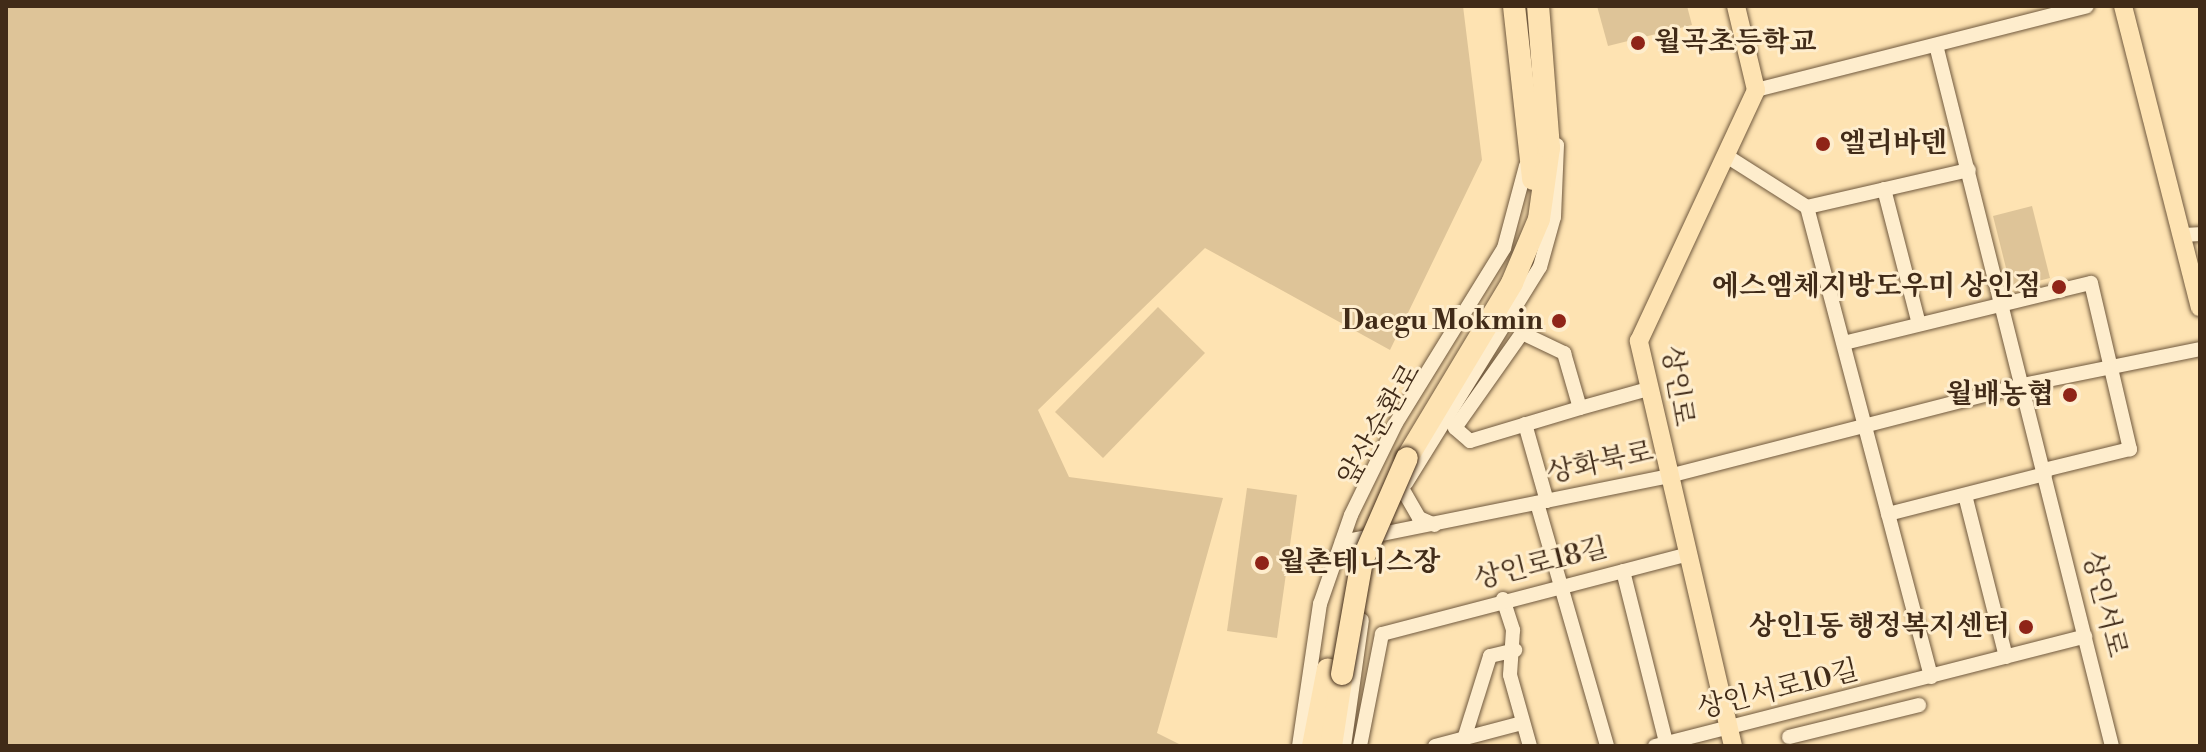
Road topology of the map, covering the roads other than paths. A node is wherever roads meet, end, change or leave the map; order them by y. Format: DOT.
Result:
graph roads {
  1 [pos="1514,6"];
  2 [pos="1538,6"];
  3 [pos="1736,6"];
  4 [pos="2087,6"];
  5 [pos="2123,6"];
  6 [pos="1936,45"];
  7 [pos="1756,90"];
  8 [pos="1539,99"];
  9 [pos="1725,155"];
  10 [pos="1969,170"];
  11 [pos="1884,189"];
  12 [pos="1807,207"];
  13 [pos="2191,235"];
  14 [pos="2002,303"];
  15 [pos="2200,307"];
  16 [pos="1919,324"];
  17 [pos="1844,343"];
  18 [pos="2200,349"];
  19 [pos="2110,367"];
  20 [pos="2023,385"];
  21 [pos="1645,390"];
  22 [pos="1580,408"];
  23 [pos="1525,424"];
  24 [pos="1866,425"];
  25 [pos="1398,468"];
  26 [pos="2045,472"];
  27 [pos="1665,477"];
  28 [pos="1965,495"];
  29 [pos="1542,502"];
  30 [pos="1888,514"];
  31 [pos="1435,525"];
  32 [pos="1381,537"];
  33 [pos="1342,542"];
  34 [pos="1685,555"];
  35 [pos="1623,571"];
  36 [pos="1560,584"];
  37 [pos="1503,599"];
  38 [pos="2085,636"];
  39 [pos="1515,650"];
  40 [pos="2006,657"];
  41 [pos="1335,671"];
  42 [pos="1931,677"];
  43 [pos="1919,705"];
  44 [pos="1522,723"];
  45 [pos="1789,737"];
  46 [pos="1464,739"];
  47 [pos="1731,739"];
  48 [pos="1663,745"];
  49 [pos="1299,746"];
  50 [pos="1313,746"];
  51 [pos="1331,746"];
  52 [pos="1344,746"];
  53 [pos="1360,746"];
  54 [pos="1435,746"];
  55 [pos="1530,746"];
  56 [pos="1607,746"];
  57 [pos="2112,746"];
  1 -- 8 [label="highway, 앞산순환로"];
  2 -- 8 [label="highway, 앞산순환로"];
  3 -- 7 [label="main road"];
  4 -- 6 [label="street"];
  5 -- 13 [label="main road"];
  6 -- 7 [label="street"];
  6 -- 10 [label="street, 상인서로"];
  7 -- 9 [label="main road, 상인로"];
  8 -- 25 [label="highway, 앞산순환로"];
  9 -- 12 [label="street"];
  9 -- 21 [label="main road, 상인로"];
  10 -- 11 [label="street"];
  10 -- 14 [label="street, 상인서로"];
  11 -- 12 [label="street"];
  11 -- 16 [label="street"];
  12 -- 17 [label="street"];
  13 -- 15 [label="main road"];
  14 -- 16 [label="street"];
  14 -- 19 [label="street"];
  14 -- 20 [label="street, 상인서로"];
  16 -- 17 [label="street"];
  17 -- 24 [label="street"];
  18 -- 19 [label="street, 상화북로"];
  19 -- 20 [label="street, 상화북로"];
  19 -- 26 [label="street"];
  20 -- 24 [label="street, 상화북로"];
  20 -- 26 [label="street, 상인서로"];
  21 -- 22 [label="street"];
  21 -- 27 [label="main road, 상인로"];
  22 -- 23 [label="street"];
  22 -- 23 [label="street"];
  23 -- 29 [label="street"];
  24 -- 27 [label="street, 상화북로"];
  24 -- 30 [label="street"];
  25 -- 31 [label="street"];
  25 -- 32 [label="street"];
  25 -- 33 [label="street"];
  25 -- 41 [label="highway, 앞산순환로"];
  26 -- 28 [label="street"];
  26 -- 38 [label="street, 상인서로"];
  27 -- 29 [label="street, 상화북로"];
  27 -- 34 [label="main road, 상인로"];
  28 -- 30 [label="street"];
  28 -- 40 [label="street"];
  29 -- 31 [label="street, 상화북로"];
  29 -- 36 [label="street"];
  30 -- 42 [label="street"];
  31 -- 32 [label="street, 상화북로"];
  32 -- 33 [label="street, 상화북로"];
  32 -- 52 [label="street"];
  33 -- 49 [label="street"];
  34 -- 35 [label="street, 상인로18길"];
  34 -- 47 [label="main road, 상인로"];
  35 -- 36 [label="street, 상인로18길"];
  35 -- 48 [label="street"];
  36 -- 37 [label="street, 상인로18길"];
  36 -- 56 [label="street"];
  37 -- 39 [label="street"];
  37 -- 53 [label="street, 상인로18길"];
  38 -- 40 [label="street, 상인서로10길"];
  38 -- 57 [label="street, 상인서로"];
  39 -- 44 [label="street"];
  39 -- 46 [label="street"];
  40 -- 42 [label="street, 상인서로10길"];
  41 -- 50 [label="highway, 앞산순환로"];
  41 -- 51 [label="highway, 앞산순환로"];
  42 -- 47 [label="street, 상인서로10길"];
  43 -- 45 [label="street"];
  44 -- 46 [label="street"];
  44 -- 55 [label="street"];
  46 -- 54 [label="street"];
  47 -- 48 [label="street, 상인서로10길"];
}
